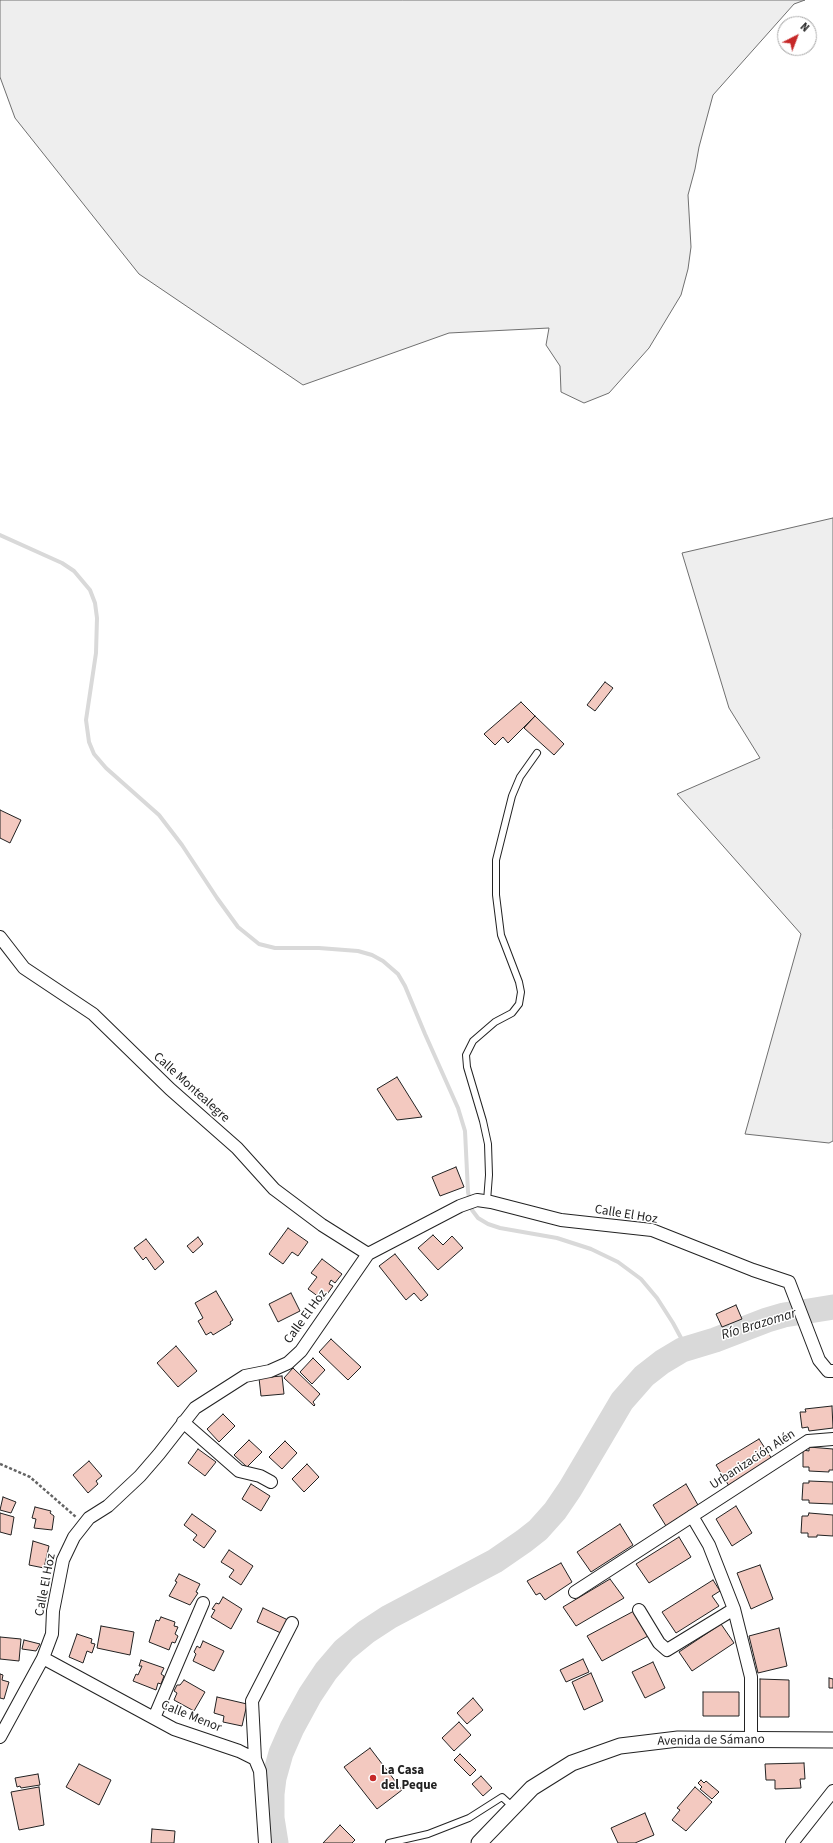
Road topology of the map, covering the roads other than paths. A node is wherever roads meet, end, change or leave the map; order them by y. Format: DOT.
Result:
graph roads {
  1 [pos="537,754"];
  2 [pos="0,937"];
  3 [pos="482,1201"];
  4 [pos="368,1254"];
  5 [pos="833,1371"];
  6 [pos="183,1422"];
  7 [pos="833,1439"];
  8 [pos="271,1482"];
  9 [pos="692,1516"];
  10 [pos="575,1592"];
  11 [pos="203,1603"];
  12 [pos="639,1610"];
  13 [pos="734,1610"];
  14 [pos="292,1623"];
  15 [pos="43,1658"];
  16 [pos="154,1718"];
  17 [pos="0,1737"];
  18 [pos="751,1740"];
  19 [pos="833,1740"];
  20 [pos="255,1759"];
  21 [pos="833,1791"];
  22 [pos="514,1807"];
  23 [pos="794,1841"];
  24 [pos="265,1843"];
  25 [pos="389,1843"];
  26 [pos="479,1843"];
  27 [pos="808,1843"];
  1 -- 3 [label="lane"];
  2 -- 4 [label="street, Calle Montealegre"];
  3 -- 4 [label="street, Calle El Hoz"];
  3 -- 5 [label="street, Calle El Hoz"];
  4 -- 6 [label="street, Calle El Hoz"];
  6 -- 8 [label="street"];
  6 -- 15 [label="street, Calle El Hoz"];
  7 -- 9 [label="street, Urbanización Alén"];
  9 -- 10 [label="street, Urbanización Alén"];
  9 -- 13 [label="street"];
  11 -- 16 [label="street"];
  12 -- 13 [label="street"];
  13 -- 18 [label="street"];
  14 -- 20 [label="street"];
  15 -- 16 [label="street, Calle Menor"];
  15 -- 17 [label="street, Calle El Hoz"];
  16 -- 20 [label="street, Calle Menor"];
  18 -- 19 [label="street, Avenida de Sámano"];
  18 -- 22 [label="street, Avenida de Sámano"];
  20 -- 24 [label="street"];
  21 -- 23 [label="street"];
  22 -- 25 [label="lane"];
  22 -- 26 [label="street, Avenida de Sámano"];
  23 -- 27 [label="street"];
}
